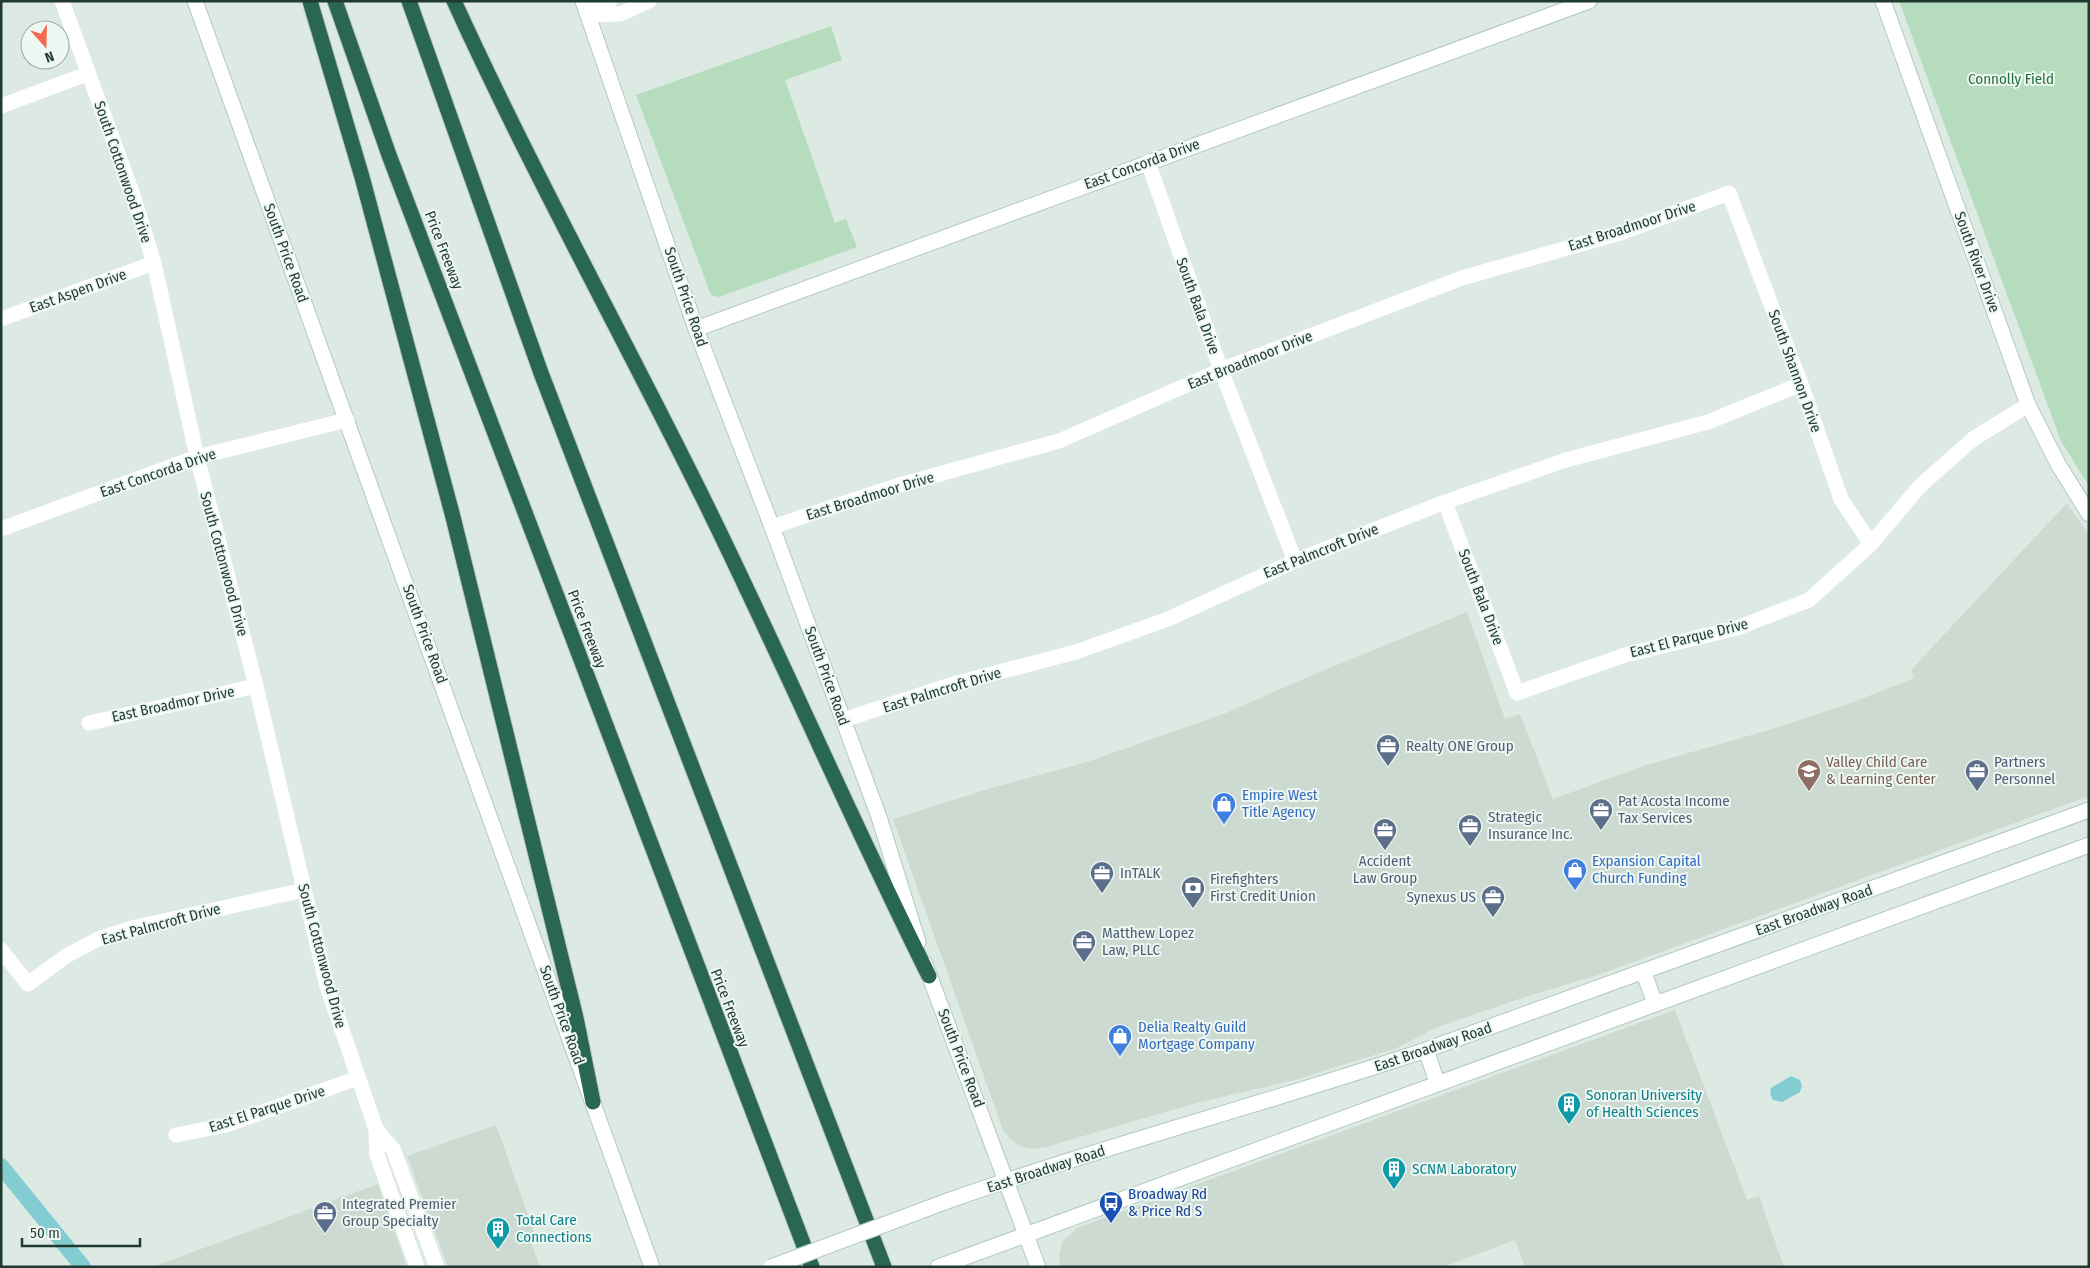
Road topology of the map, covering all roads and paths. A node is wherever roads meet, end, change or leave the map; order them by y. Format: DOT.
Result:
graph roads {
  1 [pos="62,1"];
  2 [pos="195,1"];
  3 [pos="310,1"];
  4 [pos="335,1"];
  5 [pos="410,1"];
  6 [pos="454,1"];
  7 [pos="610,1"];
  8 [pos="649,1"];
  9 [pos="1589,1"];
  10 [pos="1883,1"];
  11 [pos="586,8"];
  12 [pos="87,74"];
  13 [pos="1,106"];
  14 [pos="1148,162"];
  15 [pos="1729,193"];
  16 [pos="154,263"];
  17 [pos="1,319"];
  18 [pos="696,329"];
  19 [pos="1221,370"];
  20 [pos="1800,384"];
  21 [pos="2028,405"];
  22 [pos="347,420"];
  23 [pos="196,456"];
  24 [pos="1445,502"];
  25 [pos="2089,514"];
  26 [pos="772,527"];
  27 [pos="1,529"];
  28 [pos="1871,544"];
  29 [pos="1295,560"];
  30 [pos="256,686"];
  31 [pos="1517,692"];
  32 [pos="843,720"];
  33 [pos="89,723"];
  34 [pos="2089,810"];
  35 [pos="2089,845"];
  36 [pos="304,890"];
  37 [pos="1,950"];
  38 [pos="1644,971"];
  39 [pos="929,976"];
  40 [pos="1655,1003"];
  41 [pos="1426,1050"];
  42 [pos="358,1078"];
  43 [pos="1438,1082"];
  44 [pos="594,1102"];
  45 [pos="376,1129"];
  46 [pos="176,1135"];
  47 [pos="1007,1180"];
  48 [pos="1027,1234"];
  49 [pos="411,1250"];
  50 [pos="418,1267"];
  51 [pos="430,1267"];
  52 [pos="437,1267"];
  53 [pos="652,1267"];
  54 [pos="771,1267"];
  55 [pos="812,1267"];
  56 [pos="884,1267"];
  57 [pos="938,1267"];
  58 [pos="1038,1267"];
  1 -- 12 [label="street, South Cottonwood Drive"];
  2 -- 22 [label="street, South Price Road"];
  3 -- 44 [label="highway"];
  4 -- 55 [label="highway, Price Freeway"];
  5 -- 56 [label="highway"];
  6 -- 39 [label="highway"];
  7 -- 11 [label="street"];
  8 -- 11 [label="street"];
  9 -- 14 [label="street, East Concorda Drive"];
  10 -- 21 [label="street, South River Drive"];
  11 -- 18 [label="street, South Price Road"];
  12 -- 13 [label="street"];
  12 -- 16 [label="street, South Cottonwood Drive"];
  14 -- 18 [label="street, East Concorda Drive"];
  14 -- 19 [label="street, South Bala Drive"];
  15 -- 19 [label="street, East Broadmoor Drive"];
  15 -- 20 [label="street, South Shannon Drive"];
  16 -- 17 [label="street, East Aspen Drive"];
  16 -- 23 [label="street, South Cottonwood Drive"];
  18 -- 26 [label="street, South Price Road"];
  19 -- 26 [label="street, East Broadmoor Drive"];
  19 -- 29 [label="street, South Bala Drive"];
  20 -- 24 [label="street, East Palmcroft Drive"];
  20 -- 28 [label="street, South Shannon Drive"];
  21 -- 25 [label="street, South River Drive"];
  21 -- 28 [label="street, East El Parque Drive"];
  22 -- 23 [label="street, East Concorda Drive"];
  22 -- 44 [label="street, South Price Road"];
  23 -- 27 [label="street, East Concorda Drive"];
  23 -- 30 [label="street, South Cottonwood Drive"];
  24 -- 29 [label="street, East Palmcroft Drive"];
  24 -- 31 [label="street, South Bala Drive"];
  26 -- 32 [label="street, South Price Road"];
  28 -- 31 [label="street, East El Parque Drive"];
  29 -- 32 [label="street, East Palmcroft Drive"];
  30 -- 33 [label="street, East Broadmor Drive"];
  30 -- 36 [label="street, South Cottonwood Drive"];
  32 -- 39 [label="street, South Price Road"];
  34 -- 38 [label="street, East Broadway Road"];
  35 -- 40 [label="street"];
  36 -- 37 [label="street, East Palmcroft Drive"];
  36 -- 42 [label="street, South Cottonwood Drive"];
  38 -- 40 [label="street"];
  38 -- 41 [label="street, East Broadway Road"];
  39 -- 47 [label="street, South Price Road"];
  40 -- 43 [label="street"];
  41 -- 43 [label="street"];
  41 -- 47 [label="street, East Broadway Road"];
  42 -- 45 [label="street, South Cottonwood Drive"];
  42 -- 46 [label="street, East El Parque Drive"];
  43 -- 48 [label="street"];
  44 -- 53 [label="street, South Price Road"];
  45 -- 49 [label="street, South Cottonwood Drive"];
  45 -- 52 [label="street, South Cottonwood Drive"];
  47 -- 48 [label="street, South Price Road"];
  47 -- 54 [label="street, East Broadway Road, bridge"];
  48 -- 57 [label="street"];
  48 -- 58 [label="street, South Price Road"];
  49 -- 50 [label="street, South Cottonwood Drive"];
  49 -- 51 [label="street, South Cottonwood Drive"];
}
